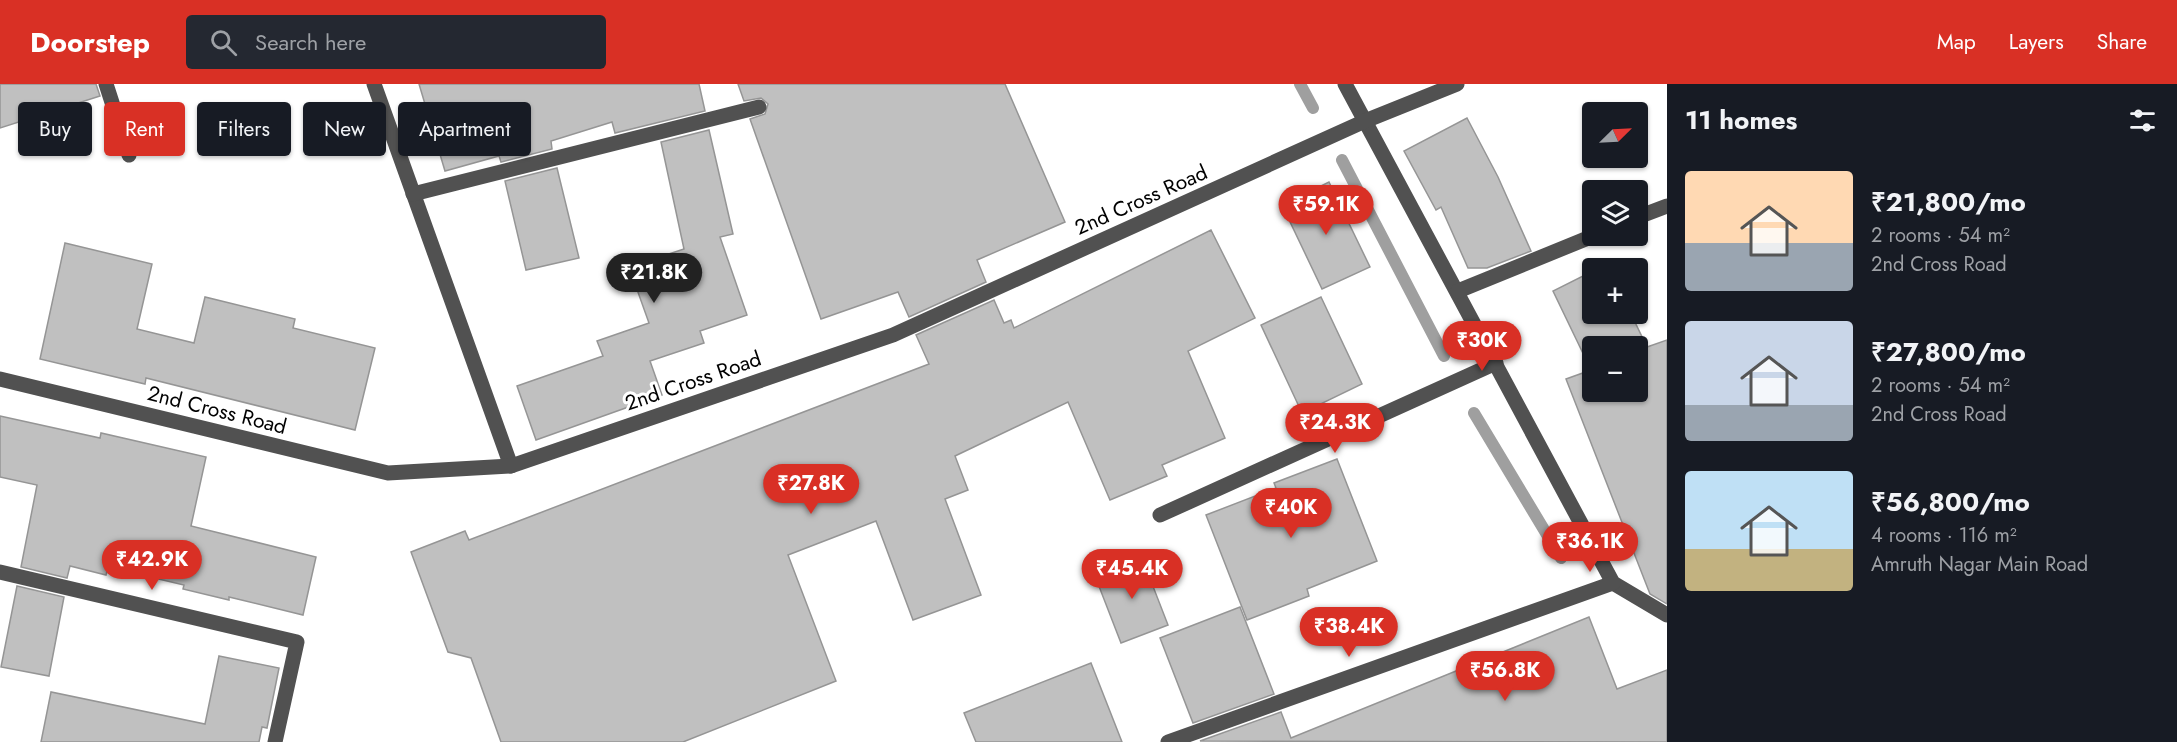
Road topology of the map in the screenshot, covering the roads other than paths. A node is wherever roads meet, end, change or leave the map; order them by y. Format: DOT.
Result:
graph roads {
  1 [pos="106,84"];
  2 [pos="374,84"];
  3 [pos="1345,84"];
  4 [pos="1457,84"];
  5 [pos="112,102"];
  6 [pos="759,107"];
  7 [pos="1365,121"];
  8 [pos="413,194"];
  9 [pos="1667,206"];
  10 [pos="1648,213"];
  11 [pos="1582,240"];
  12 [pos="1458,291"];
  13 [pos="1496,363"];
  14 [pos="0,379"];
  15 [pos="511,466"];
  16 [pos="1160,515"];
  17 [pos="0,572"];
  18 [pos="1613,583"];
  19 [pos="1667,615"];
  20 [pos="275,742"];
  21 [pos="1168,742"];
  1 -- 5 [label="street"];
  2 -- 8 [label="street"];
  3 -- 7 [label="street"];
  4 -- 7 [label="street, 2nd Cross Road"];
  6 -- 8 [label="street"];
  7 -- 12 [label="street"];
  7 -- 15 [label="street, 2nd Cross Road"];
  8 -- 15 [label="street"];
  9 -- 10 [label="street"];
  11 -- 12 [label="street"];
  12 -- 13 [label="street"];
  13 -- 16 [label="street"];
  13 -- 18 [label="street"];
  14 -- 15 [label="street, 2nd Cross Road"];
  17 -- 20 [label="street"];
  18 -- 19 [label="street"];
  18 -- 21 [label="street"];
}
